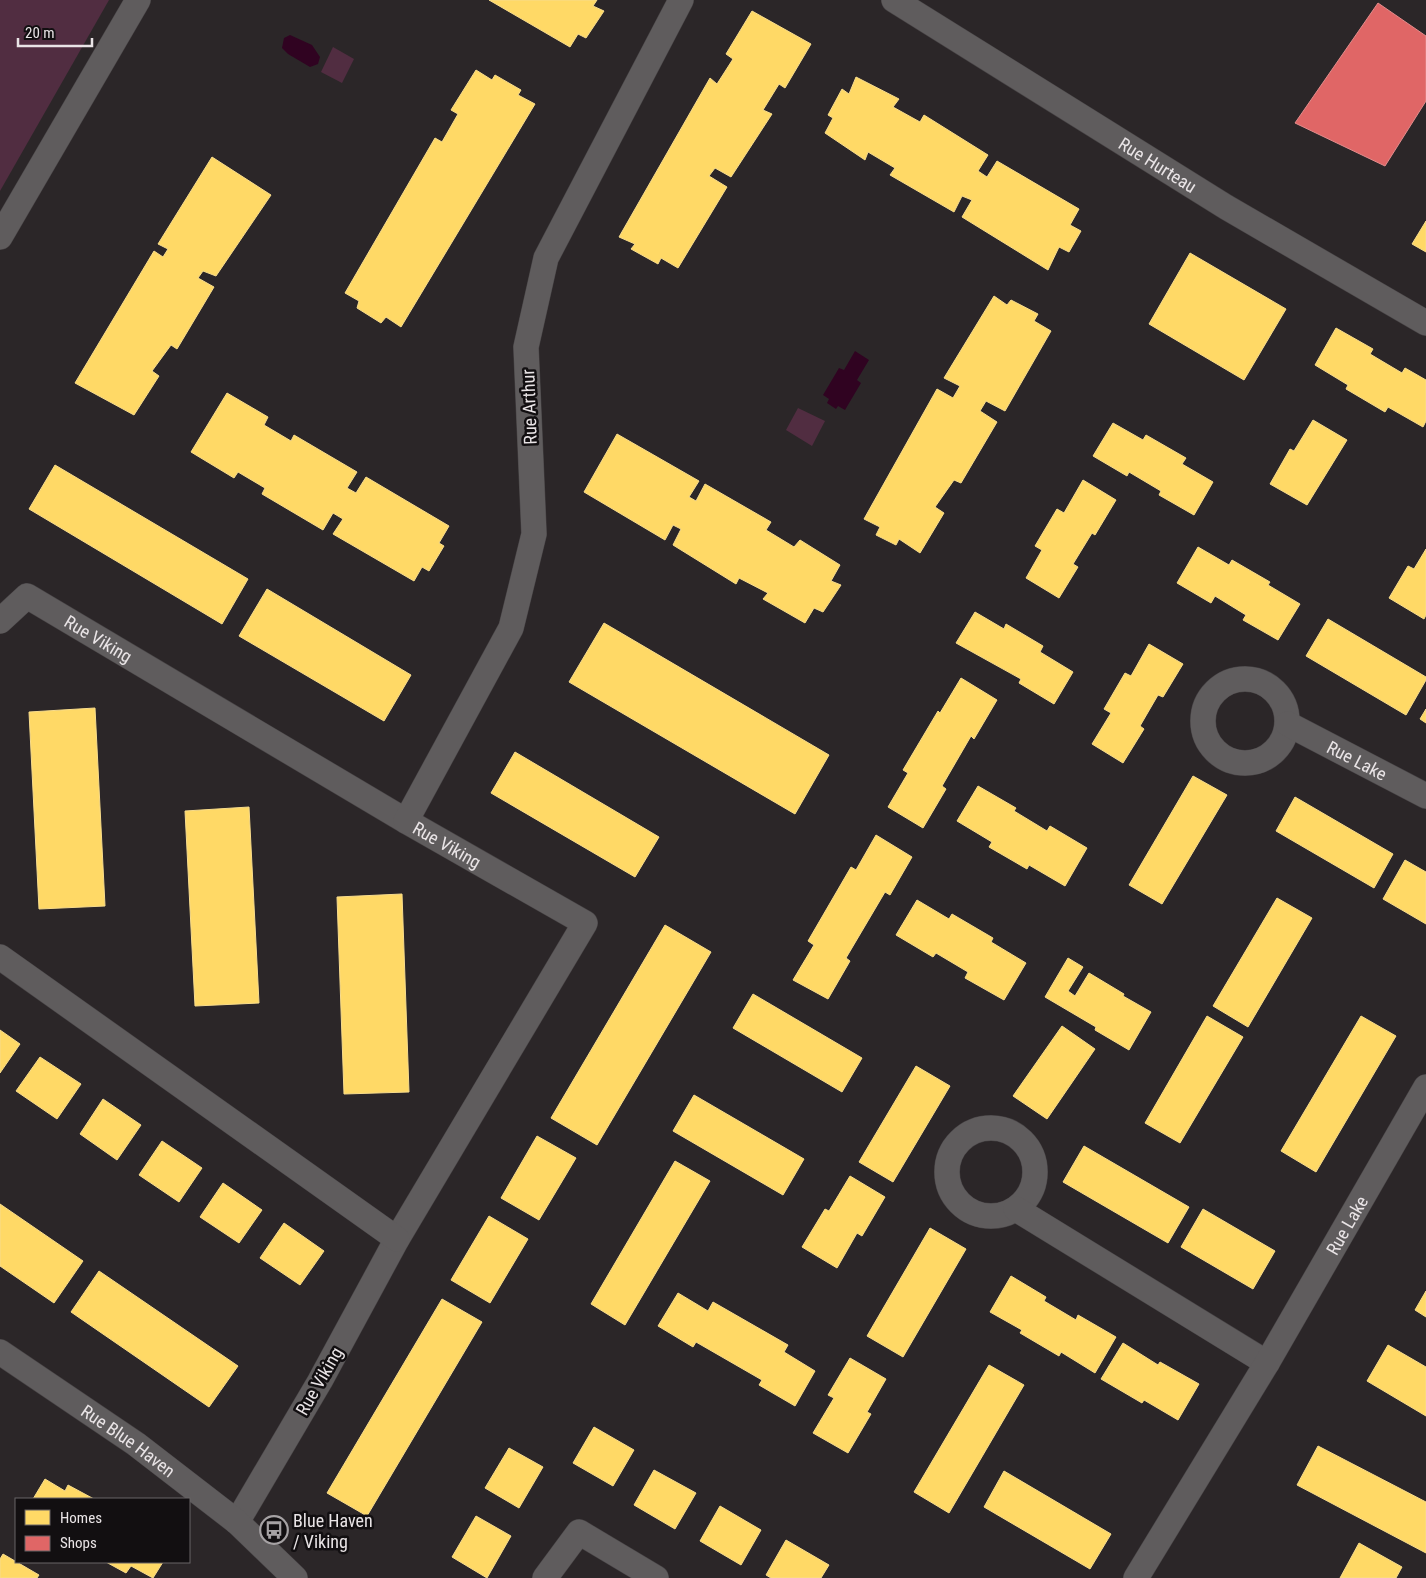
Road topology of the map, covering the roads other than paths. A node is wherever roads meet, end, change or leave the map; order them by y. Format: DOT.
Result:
graph roads {
  1 [pos="138,0"];
  2 [pos="681,0"];
  3 [pos="894,0"];
  4 [pos="0,236"];
  5 [pos="1426,323"];
  6 [pos="0,621"];
  7 [pos="1288,724"];
  8 [pos="1426,796"];
  9 [pos="406,821"];
  10 [pos="0,957"];
  11 [pos="1426,1088"];
  12 [pos="1016,1208"];
  13 [pos="397,1239"];
  14 [pos="0,1352"];
  15 [pos="1267,1363"];
  16 [pos="237,1522"];
  17 [pos="547,1577"];
  18 [pos="296,1578"];
  19 [pos="656,1578"];
  20 [pos="1136,1578"];
  1 -- 4 [label="street"];
  2 -- 9 [label="street, Rue Arthur"];
  3 -- 5 [label="street, Rue Hurteau"];
  6 -- 9 [label="street, Rue Viking"];
  7 -- 8 [label="street, Rue Lake"];
  9 -- 13 [label="street, Rue Viking"];
  10 -- 13 [label="street"];
  11 -- 15 [label="street, Rue Lake"];
  12 -- 15 [label="street"];
  13 -- 16 [label="street, Rue Viking"];
  14 -- 16 [label="street, Rue Blue Haven"];
  15 -- 20 [label="street, Rue Lake"];
  16 -- 18 [label="street, Rue Blue Haven"];
  17 -- 19 [label="street"];
}
